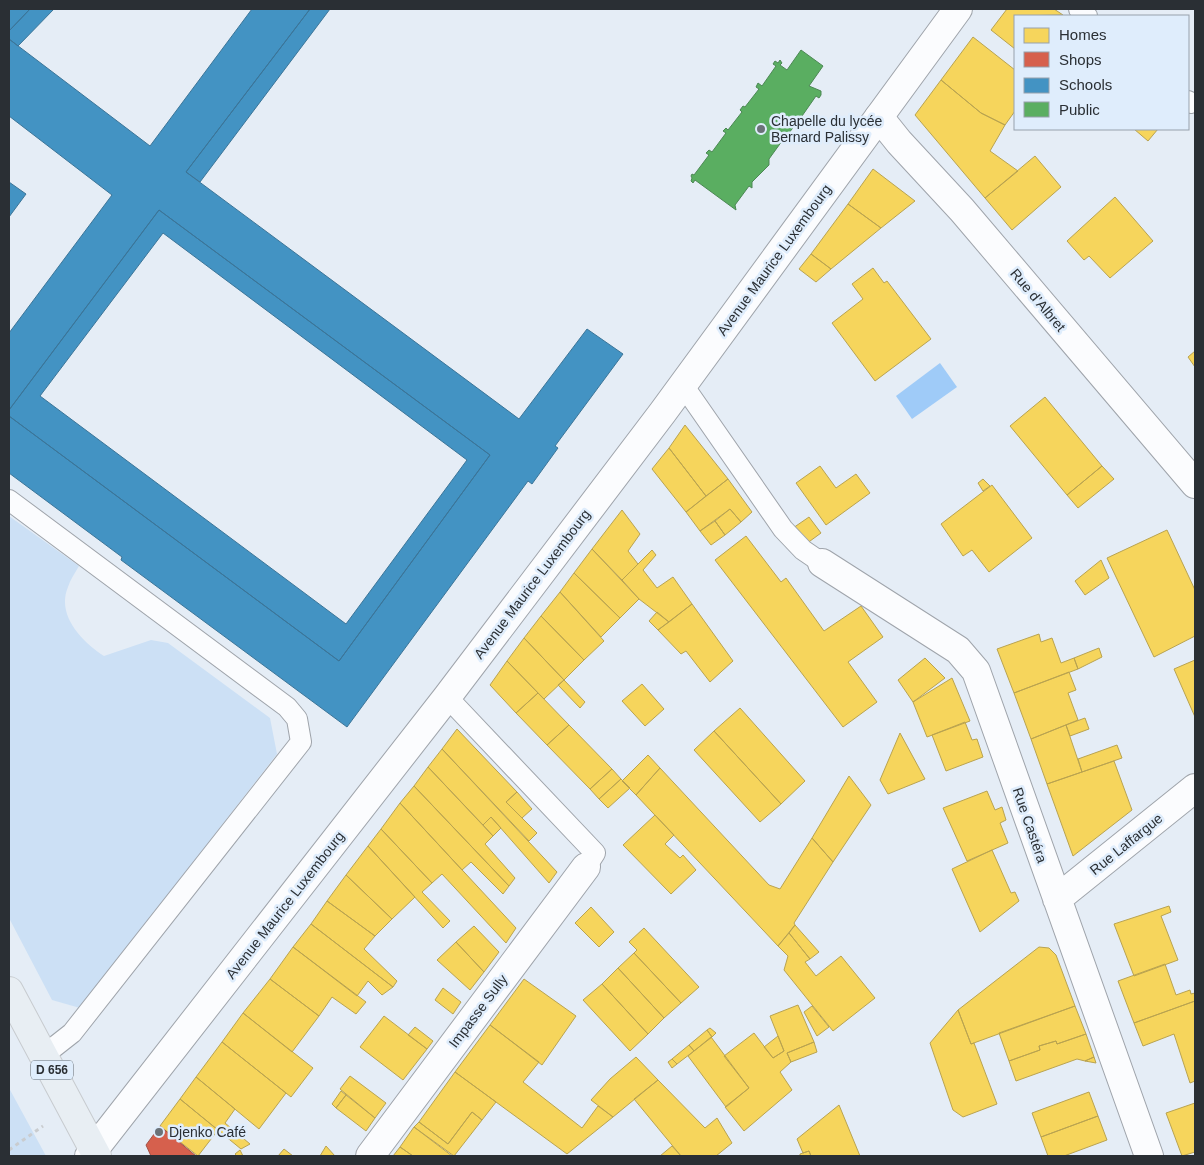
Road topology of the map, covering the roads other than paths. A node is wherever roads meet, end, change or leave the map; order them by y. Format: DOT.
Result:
graph roads {
  1 [pos="958,9"];
  2 [pos="879,117"];
  3 [pos="683,385"];
  4 [pos="1195,484"];
  5 [pos="9,500"];
  6 [pos="822,563"];
  7 [pos="447,697"];
  8 [pos="1195,788"];
  9 [pos="586,867"];
  10 [pos="1057,899"];
  11 [pos="9,991"];
  12 [pos="44,1055"];
  13 [pos="94,1154"];
  14 [pos="370,1156"];
  15 [pos="1150,1156"];
  1 -- 2 [label="street, Avenue Maurice Luxembourg"];
  2 -- 3 [label="street, Avenue Maurice Luxembourg"];
  2 -- 4 [label="street, Rue d’Albret"];
  3 -- 6 [label="lane"];
  3 -- 7 [label="street, Avenue Maurice Luxembourg"];
  5 -- 12 [label="lane"];
  6 -- 10 [label="street, Rue Castéra"];
  7 -- 9 [label="lane"];
  7 -- 13 [label="street, Avenue Maurice Luxembourg"];
  8 -- 10 [label="street, Rue Laffargue"];
  9 -- 14 [label="street, Impasse Sully"];
  10 -- 15 [label="street, Rue Castéra"];
  11 -- 12 [label="main road, D 656"];
  12 -- 13 [label="main road, D 656"];
}
